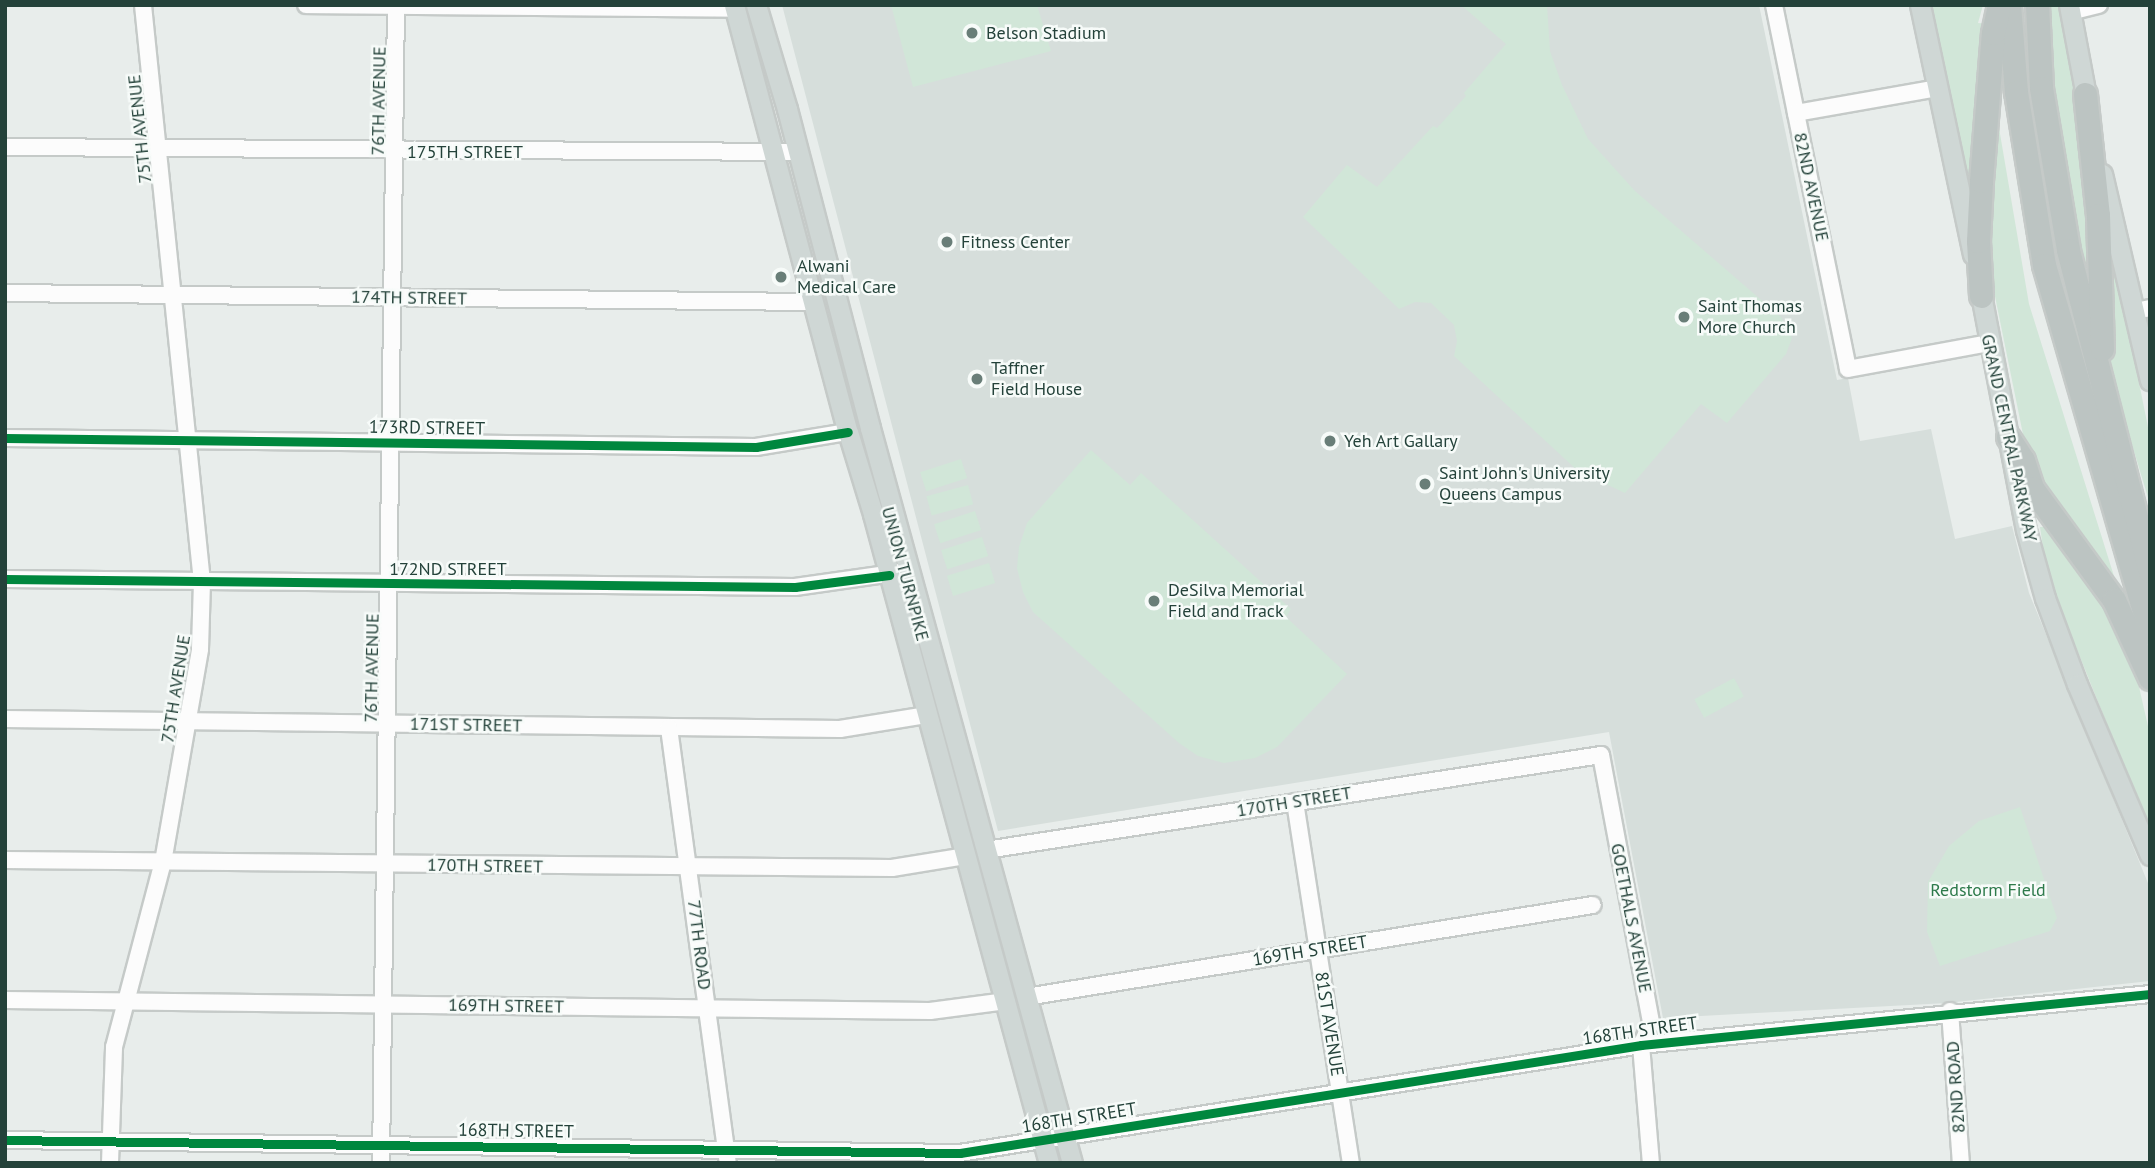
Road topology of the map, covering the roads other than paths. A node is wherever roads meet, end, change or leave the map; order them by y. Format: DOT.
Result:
graph roads {
  1 [pos="142,5"];
  2 [pos="306,5"];
  3 [pos="756,5"];
  4 [pos="1774,5"];
  5 [pos="1920,5"];
  6 [pos="1999,5"];
  7 [pos="2009,5"];
  8 [pos="2036,5"];
  9 [pos="2099,5"];
  10 [pos="396,6"];
  11 [pos="542,7"];
  12 [pos="735,7"];
  13 [pos="2069,9"];
  14 [pos="1938,88"];
  15 [pos="2085,94"];
  16 [pos="1796,113"];
  17 [pos="5,147"];
  18 [pos="158,149"];
  19 [pos="394,152"];
  20 [pos="799,152"];
  21 [pos="775,154"];
  22 [pos="5,293"];
  23 [pos="173,295"];
  24 [pos="1981,296"];
  25 [pos="392,298"];
  26 [pos="814,302"];
  27 [pos="2143,310"];
  28 [pos="1989,343"];
  29 [pos="2150,381"];
  30 [pos="2106,397"];
  31 [pos="848,432"];
  32 [pos="2008,437"];
  33 [pos="5,438"];
  34 [pos="189,441"];
  35 [pos="390,444"];
  36 [pos="911,569"];
  37 [pos="2150,571"];
  38 [pos="889,575"];
  39 [pos="5,579"];
  40 [pos="202,582"];
  41 [pos="388,584"];
  42 [pos="2150,633"];
  43 [pos="2150,678"];
  44 [pos="926,715"];
  45 [pos="5,719"];
  46 [pos="187,722"];
  47 [pos="387,724"];
  48 [pos="669,728"];
  49 [pos="1601,755"];
  50 [pos="1294,802"];
  51 [pos="986,850"];
  52 [pos="2150,855"];
  53 [pos="965,856"];
  54 [pos="5,860"];
  55 [pos="163,862"];
  56 [pos="385,864"];
  57 [pos="688,868"];
  58 [pos="1594,905"];
  59 [pos="1317,950"];
  60 [pos="2150,993"];
  61 [pos="1026,997"];
  62 [pos="5,1000"];
  63 [pos="124,1001"];
  64 [pos="1006,1001"];
  65 [pos="383,1005"];
  66 [pos="707,1009"];
  67 [pos="1950,1012"];
  68 [pos="1641,1045"];
  69 [pos="1340,1094"];
  70 [pos="1065,1136"];
  71 [pos="1043,1139"];
  72 [pos="5,1140"];
  73 [pos="111,1142"];
  74 [pos="381,1145"];
  75 [pos="727,1156"];
  76 [pos="110,1163"];
  77 [pos="381,1163"];
  78 [pos="1049,1163"];
  79 [pos="1072,1163"];
  80 [pos="1351,1163"];
  81 [pos="1651,1163"];
  82 [pos="1961,1163"];
  1 -- 18 [label="street, 75TH AVENUE"];
  2 -- 10 [label="street"];
  3 -- 20 [label="main road, UNION TURNPIKE"];
  4 -- 16 [label="street, 82ND AVENUE"];
  5 -- 14 [label="main road, GRAND CENTRAL PARKWAY"];
  6 -- 24 [label="highway"];
  7 -- 42 [label="highway"];
  8 -- 30 [label="highway"];
  9 -- 13 [label="street"];
  10 -- 11 [label="street"];
  10 -- 19 [label="street, 76TH AVENUE"];
  11 -- 12 [label="street"];
  12 -- 21 [label="main road, UNION TURNPIKE"];
  13 -- 15 [label="main road"];
  14 -- 16 [label="street"];
  14 -- 24 [label="main road, GRAND CENTRAL PARKWAY"];
  15 -- 27 [label="main road"];
  15 -- 30 [label="highway"];
  16 -- 28 [label="street, 82ND AVENUE"];
  17 -- 18 [label="street, 175TH STREET"];
  18 -- 19 [label="street, 175TH STREET"];
  18 -- 23 [label="street, 75TH AVENUE"];
  19 -- 21 [label="street, 175TH STREET"];
  19 -- 25 [label="street, 76TH AVENUE"];
  20 -- 21 [label="street, 175TH STREET"];
  20 -- 36 [label="main road, UNION TURNPIKE"];
  21 -- 26 [label="main road, UNION TURNPIKE"];
  22 -- 23 [label="street, 174TH STREET"];
  23 -- 25 [label="street, 174TH STREET"];
  23 -- 34 [label="street, 75TH AVENUE"];
  24 -- 28 [label="main road, GRAND CENTRAL PARKWAY"];
  25 -- 26 [label="street, 174TH STREET"];
  25 -- 35 [label="street, 76TH AVENUE"];
  26 -- 31 [label="main road, UNION TURNPIKE"];
  27 -- 29 [label="main road"];
  28 -- 32 [label="main road, GRAND CENTRAL PARKWAY"];
  30 -- 37 [label="highway"];
  31 -- 35 [label="street, 173RD STREET"];
  31 -- 38 [label="main road, UNION TURNPIKE"];
  32 -- 43 [label="highway"];
  32 -- 52 [label="main road, GRAND CENTRAL PARKWAY"];
  33 -- 34 [label="street, 173RD STREET"];
  34 -- 35 [label="street, 173RD STREET"];
  34 -- 40 [label="street, 75TH AVENUE"];
  35 -- 41 [label="street, 76TH AVENUE"];
  36 -- 38 [label="street, 172ND STREET"];
  36 -- 51 [label="main road, UNION TURNPIKE"];
  38 -- 41 [label="street, 172ND STREET"];
  38 -- 44 [label="main road, UNION TURNPIKE"];
  39 -- 40 [label="street, 172ND STREET"];
  40 -- 41 [label="street, 172ND STREET"];
  40 -- 46 [label="street, 75TH AVENUE"];
  41 -- 47 [label="street, 76TH AVENUE"];
  44 -- 48 [label="street, 171ST STREET"];
  44 -- 53 [label="main road, UNION TURNPIKE"];
  45 -- 46 [label="street, 171ST STREET"];
  46 -- 47 [label="street, 171ST STREET"];
  46 -- 55 [label="street, 75TH AVENUE"];
  47 -- 48 [label="street, 171ST STREET"];
  47 -- 56 [label="street, 76TH AVENUE"];
  48 -- 57 [label="street, 77TH ROAD"];
  49 -- 50 [label="street, 170TH STREET"];
  49 -- 68 [label="street, GOETHALS AVENUE"];
  50 -- 51 [label="street, 170TH STREET"];
  50 -- 59 [label="street, 81ST AVENUE"];
  51 -- 61 [label="main road, UNION TURNPIKE"];
  53 -- 57 [label="street, 170TH STREET"];
  53 -- 64 [label="main road, UNION TURNPIKE"];
  54 -- 55 [label="street, 170TH STREET"];
  55 -- 56 [label="street, 170TH STREET"];
  55 -- 63 [label="street, 75TH AVENUE"];
  56 -- 57 [label="street, 170TH STREET"];
  56 -- 65 [label="street, 76TH AVENUE"];
  57 -- 66 [label="street, 77TH ROAD"];
  58 -- 59 [label="street, 169TH STREET"];
  59 -- 61 [label="street, 169TH STREET"];
  59 -- 69 [label="street, 81ST AVENUE"];
  60 -- 67 [label="street, 168TH STREET"];
  61 -- 70 [label="main road, UNION TURNPIKE"];
  62 -- 63 [label="street, 169TH STREET"];
  63 -- 65 [label="street, 169TH STREET"];
  63 -- 73 [label="street, 75TH AVENUE"];
  64 -- 66 [label="street, 169TH STREET"];
  64 -- 71 [label="main road, UNION TURNPIKE"];
  65 -- 66 [label="street, 169TH STREET"];
  65 -- 74 [label="street, 76TH AVENUE"];
  66 -- 75 [label="street, 77TH ROAD"];
  67 -- 68 [label="street, 168TH STREET"];
  67 -- 82 [label="street, 82ND ROAD"];
  68 -- 69 [label="street, 168TH STREET"];
  68 -- 81 [label="street, GOETHALS AVENUE"];
  69 -- 70 [label="street, 168TH STREET"];
  69 -- 80 [label="street, 81ST AVENUE"];
  70 -- 71 [label="street, 168TH STREET"];
  70 -- 79 [label="main road, UNION TURNPIKE"];
  71 -- 75 [label="street, 168TH STREET"];
  71 -- 78 [label="main road, UNION TURNPIKE"];
  72 -- 73 [label="street, 168TH STREET"];
  73 -- 74 [label="street, 168TH STREET"];
  73 -- 76 [label="street, 75TH AVENUE"];
  74 -- 75 [label="street, 168TH STREET"];
  74 -- 77 [label="street, 76TH AVENUE"];
}
